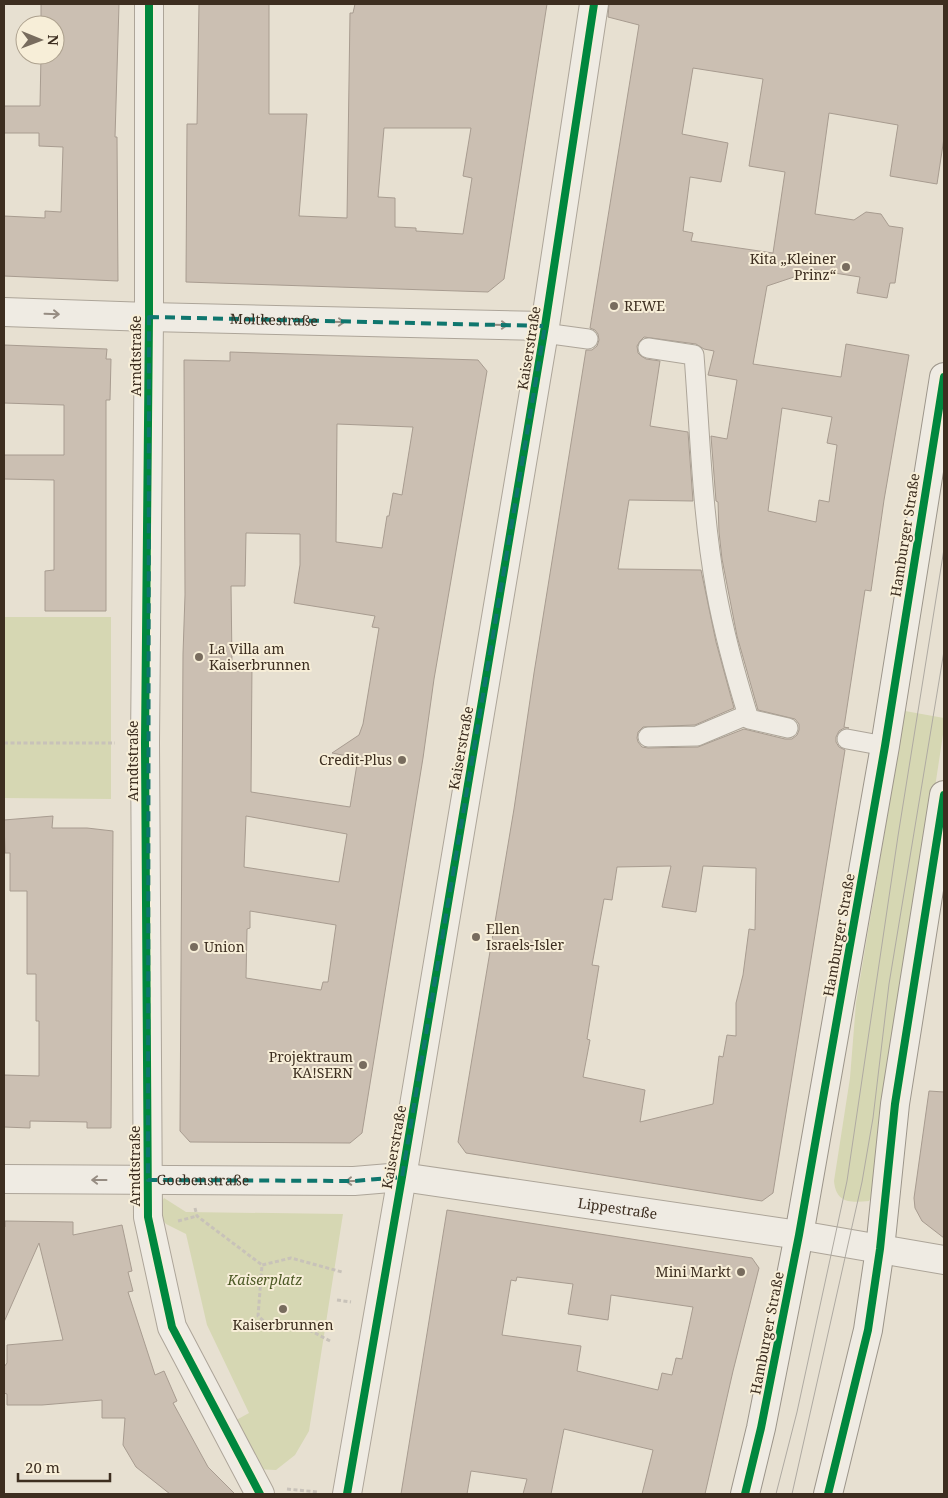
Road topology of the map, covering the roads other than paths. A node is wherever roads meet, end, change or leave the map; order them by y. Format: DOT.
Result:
graph roads {
  1 [pos="149,4"];
  2 [pos="594,4"];
  3 [pos="4,312"];
  4 [pos="149,318"];
  5 [pos="545,329"];
  6 [pos="588,339"];
  7 [pos="648,348"];
  8 [pos="944,377"];
  9 [pos="747,715"];
  10 [pos="788,728"];
  11 [pos="648,737"];
  12 [pos="847,739"];
  13 [pos="885,746"];
  14 [pos="944,795"];
  15 [pos="402,1177"];
  16 [pos="4,1180"];
  17 [pos="148,1180"];
  18 [pos="799,1235"];
  19 [pos="880,1249"];
  20 [pos="944,1260"];
  21 [pos="258,1490"];
  22 [pos="336,1494"];
  23 [pos="745,1494"];
  24 [pos="828,1494"];
  1 -- 4 [label="street, Arndtstraße"];
  2 -- 5 [label="street, Kaiserstraße"];
  3 -- 4 [label="street, Moltkestraße, one-way"];
  4 -- 5 [label="street, Moltkestraße, one-way"];
  4 -- 17 [label="street, Arndtstraße"];
  5 -- 6 [label="lane"];
  5 -- 15 [label="street, Kaiserstraße"];
  7 -- 9 [label="lane"];
  8 -- 13 [label="street, Hamburger Straße"];
  9 -- 10 [label="lane"];
  9 -- 11 [label="lane"];
  12 -- 13 [label="lane"];
  13 -- 18 [label="street, Hamburger Straße"];
  14 -- 19 [label="street"];
  15 -- 17 [label="street, Goebenstraße, one-way"];
  15 -- 18 [label="street, Lippestraße"];
  15 -- 22 [label="street, Kaiserstraße"];
  17 -- 16 [label="street, Goebenstraße, one-way"];
  17 -- 21 [label="street, Arndtstraße"];
  18 -- 19 [label="street, Lippestraße"];
  18 -- 23 [label="street, Hamburger Straße"];
  19 -- 20 [label="street, Lippestraße"];
  19 -- 24 [label="street"];
}
